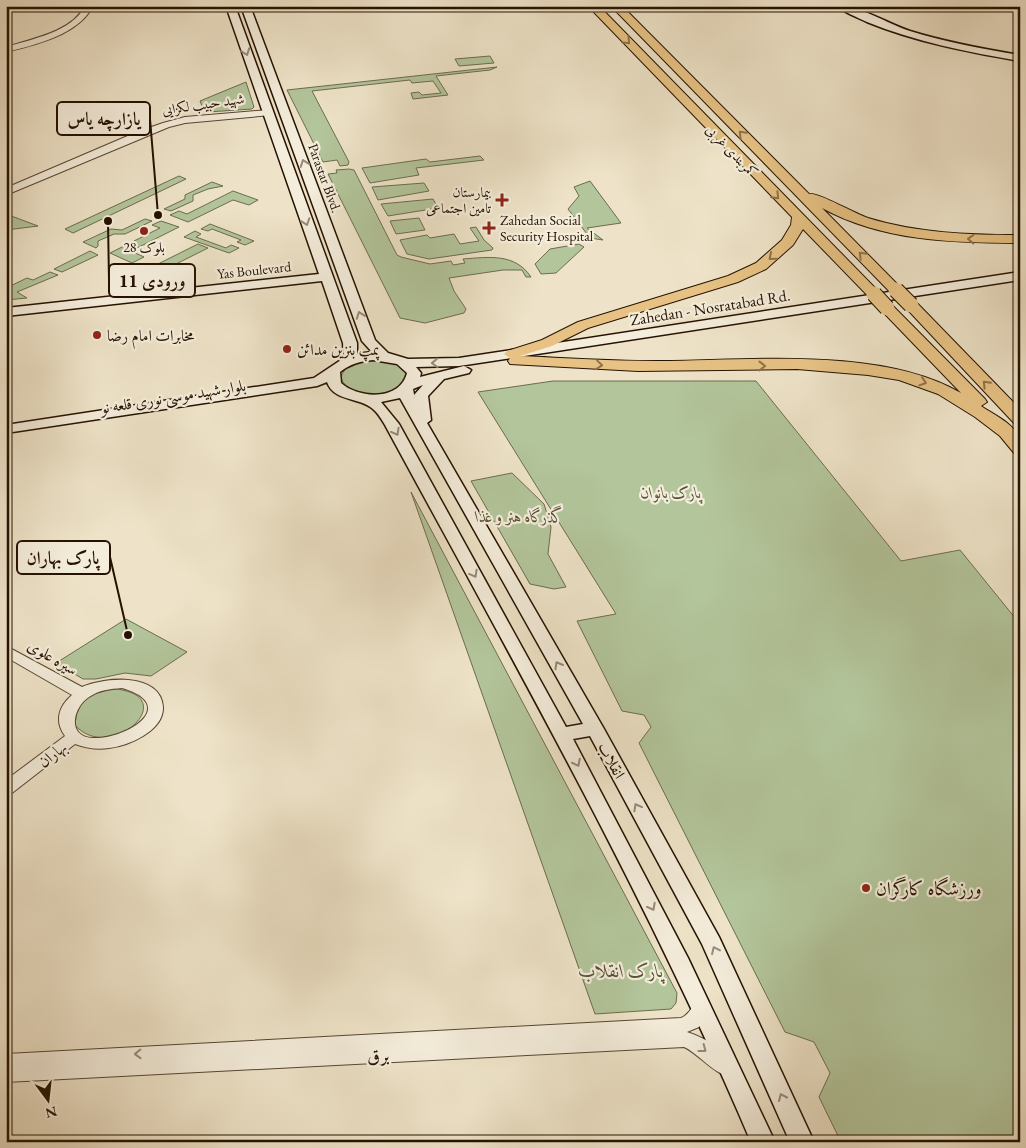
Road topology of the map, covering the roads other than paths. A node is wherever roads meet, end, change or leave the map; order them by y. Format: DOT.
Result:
graph roads {
  1 [pos="89,6"];
  2 [pos="230,6"];
  3 [pos="246,6"];
  4 [pos="593,6"];
  5 [pos="616,6"];
  6 [pos="841,6"];
  7 [pos="858,6"];
  8 [pos="6,50"];
  9 [pos="1020,54"];
  10 [pos="1020,58"];
  11 [pos="268,111"];
  12 [pos="193,118"];
  13 [pos="311,182"];
  14 [pos="789,182"];
  15 [pos="293,185"];
  16 [pos="6,188"];
  17 [pos="6,192"];
  18 [pos="798,218"];
  19 [pos="1020,239"];
  20 [pos="324,274"];
  21 [pos="304,276"];
  22 [pos="1020,276"];
  23 [pos="1020,284"];
  24 [pos="896,290"];
  25 [pos="874,294"];
  26 [pos="6,305"];
  27 [pos="887,308"];
  28 [pos="6,312"];
  29 [pos="369,341"];
  30 [pos="350,343"];
  31 [pos="384,356"];
  32 [pos="514,358"];
  33 [pos="351,360"];
  34 [pos="406,363"];
  35 [pos="334,373"];
  36 [pos="447,373"];
  37 [pos="408,386"];
  38 [pos="344,393"];
  39 [pos="363,398"];
  40 [pos="1020,419"];
  41 [pos="6,429"];
  42 [pos="1007,433"];
  43 [pos="427,435"];
  44 [pos="6,439"];
  45 [pos="1020,449"];
  46 [pos="6,651"];
  47 [pos="82,694"];
  48 [pos="595,729"];
  49 [pos="562,734"];
  50 [pos="74,737"];
  51 [pos="6,789"];
  52 [pos="702,1007"];
  53 [pos="590,1037"];
  54 [pos="273,1055"];
  55 [pos="6,1062"];
  56 [pos="6,1074"];
  57 [pos="736,1078"];
  58 [pos="764,1142"];
  59 [pos="802,1142"];
  1 -- 8 [label="street"];
  2 -- 11 [label="main road, Parastar Blvd., one-way"];
  13 -- 3 [label="main road, Parastar Blvd., one-way"];
  4 -- 18 [label="highway, کمربندی غربی, one-way"];
  14 -- 5 [label="highway, کمربندی غربی, one-way"];
  6 -- 10 [label="main road"];
  7 -- 9 [label="main road"];
  11 -- 12 [label="street, شهید حبیب لکزایی"];
  11 -- 15 [label="main road, Parastar Blvd."];
  12 -- 16 [label="street, شهید حبیب لکزایی"];
  12 -- 17 [label="street, شهید حبیب لکزایی"];
  13 -- 15 [label="main road"];
  29 -- 13 [label="main road, Parastar Blvd., one-way"];
  19 -- 14 [label="highway, one-way"];
  24 -- 14 [label="highway, کمربندی غربی, one-way"];
  15 -- 20 [label="main road, Parastar Blvd., one-way"];
  18 -- 25 [label="highway, کمربندی غربی"];
  18 -- 32 [label="highway, one-way"];
  20 -- 21 [label="main road, Yas Boulevard"];
  20 -- 30 [label="main road, Parastar Blvd."];
  21 -- 26 [label="main road, Yas Boulevard"];
  21 -- 28 [label="main road, Yas Boulevard"];
  22 -- 32 [label="main road, Zahedan - Nosratabad Rd."];
  23 -- 32 [label="main road, Zahedan - Nosratabad Rd."];
  40 -- 24 [label="highway, one-way, bridge"];
  25 -- 27 [label="highway, bridge"];
  27 -- 42 [label="highway"];
  29 -- 30 [label="main road"];
  29 -- 31 [label="main road, Parastar Blvd."];
  30 -- 33 [label="main road, Parastar Blvd."];
  31 -- 33 [label="main road"];
  31 -- 34 [label="main road, Zahedan - Nosratabad Rd."];
  32 -- 34 [label="main road, Zahedan - Nosratabad Rd., one-way"];
  32 -- 36 [label="main road, Zahedan - Nosratabad Rd."];
  32 -- 42 [label="highway, one-way"];
  33 -- 35 [label="main road, بلوار شهید موسی نوری قلعه نو"];
  34 -- 37 [label="main road, انقلاب"];
  35 -- 38 [label="main road"];
  35 -- 41 [label="main road, بلوار شهید موسی نوری قلعه نو"];
  36 -- 37 [label="main road, Zahedan - Nosratabad Rd."];
  36 -- 43 [label="main road"];
  37 -- 39 [label="main road, Zahedan - Nosratabad Rd."];
  37 -- 43 [label="main road, انقلاب"];
  38 -- 39 [label="main road"];
  38 -- 44 [label="main road, بلوار شهید موسی نوری قلعه نو"];
  39 -- 49 [label="main road, انقلاب, one-way"];
  42 -- 45 [label="highway"];
  48 -- 43 [label="main road, انقلاب, one-way"];
  46 -- 47 [label="street, سیره علوی"];
  47 -- 50 [label="street"];
  47 -- 50 [label="street"];
  48 -- 49 [label="main road"];
  59 -- 48 [label="main road, انقلاب, one-way"];
  49 -- 52 [label="main road, انقلاب, one-way"];
  50 -- 51 [label="street, بهاران"];
  52 -- 53 [label="street, برق"];
  52 -- 57 [label="main road, انقلاب"];
  53 -- 54 [label="street, برق"];
  53 -- 57 [label="street, برق, one-way"];
  54 -- 55 [label="street, برق, one-way"];
  54 -- 56 [label="street, برق"];
  57 -- 58 [label="main road, انقلاب"];
}
